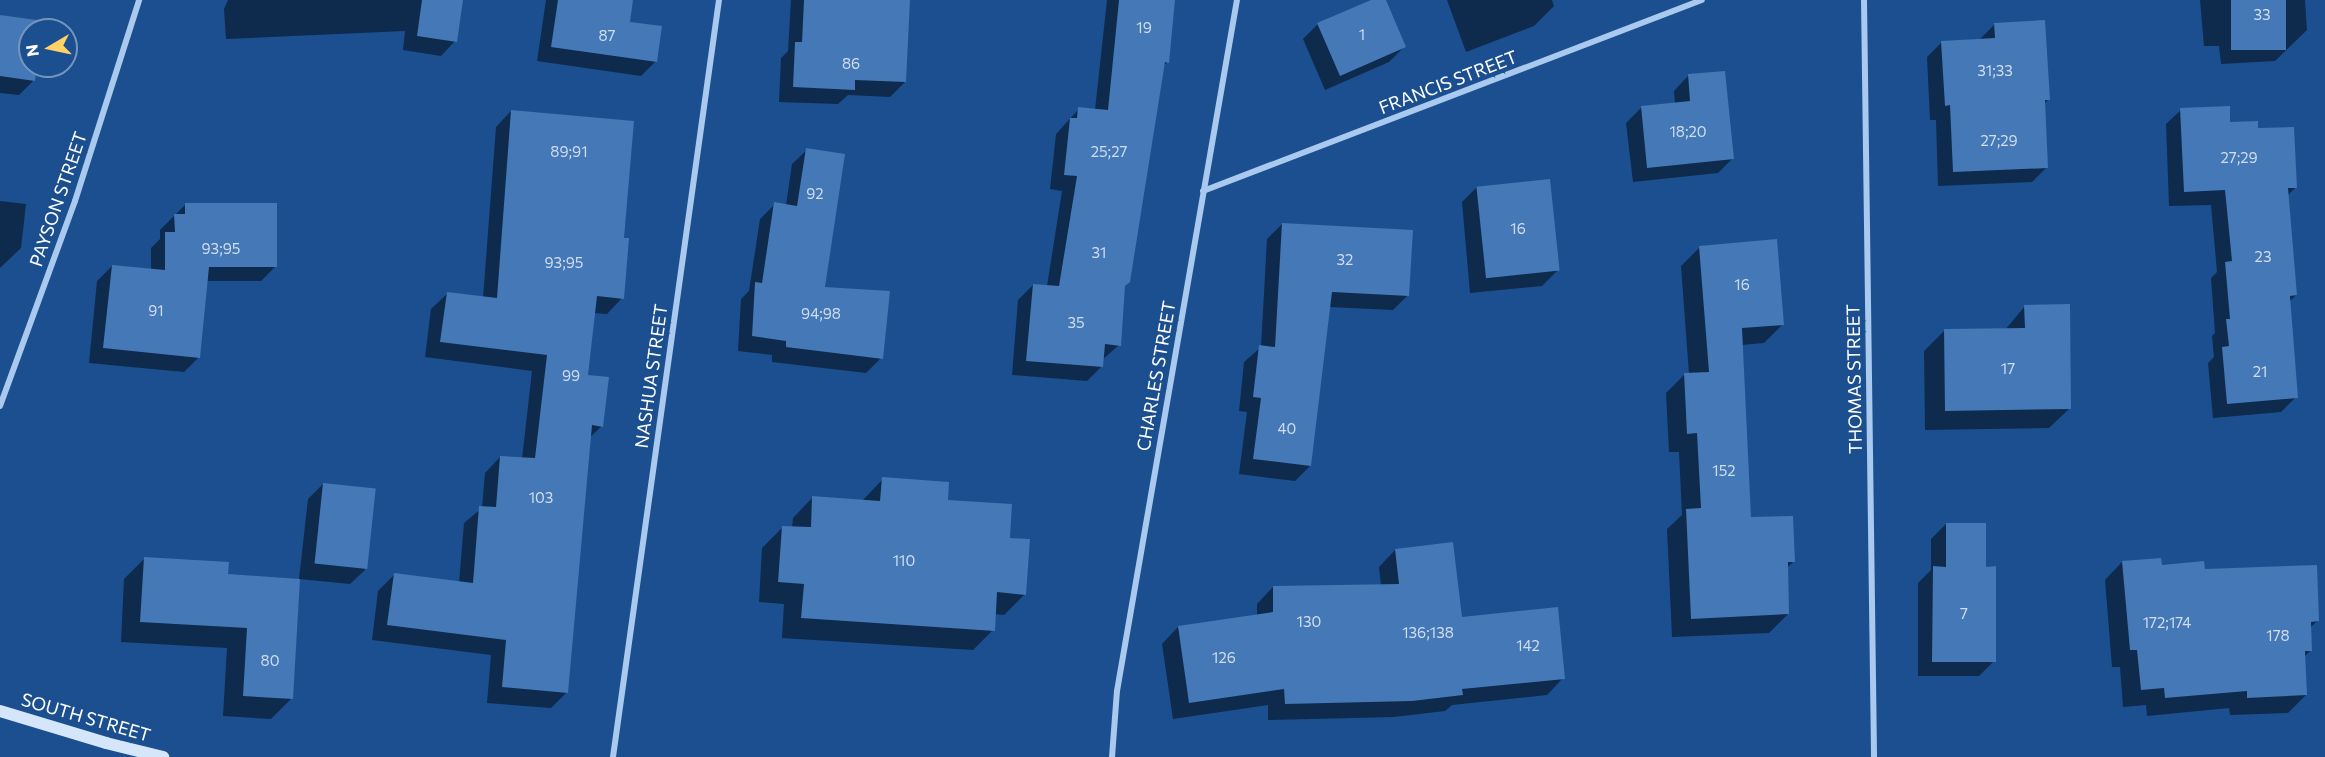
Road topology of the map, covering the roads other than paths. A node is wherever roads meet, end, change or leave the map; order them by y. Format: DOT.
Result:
graph roads {
  1 [pos="139,0"];
  2 [pos="719,0"];
  3 [pos="1237,0"];
  4 [pos="1702,0"];
  5 [pos="1864,0"];
  6 [pos="1203,191"];
  7 [pos="0,406"];
  8 [pos="0,711"];
  9 [pos="163,757"];
  10 [pos="613,757"];
  11 [pos="1112,757"];
  12 [pos="1874,757"];
  1 -- 7 [label="street, PAYSON STREET"];
  2 -- 10 [label="street, NASHUA STREET"];
  3 -- 6 [label="street, CHARLES STREET"];
  4 -- 6 [label="street, FRANCIS STREET"];
  5 -- 12 [label="street, THOMAS STREET"];
  6 -- 11 [label="street, CHARLES STREET"];
  8 -- 9 [label="main road, SOUTH STREET"];
}
